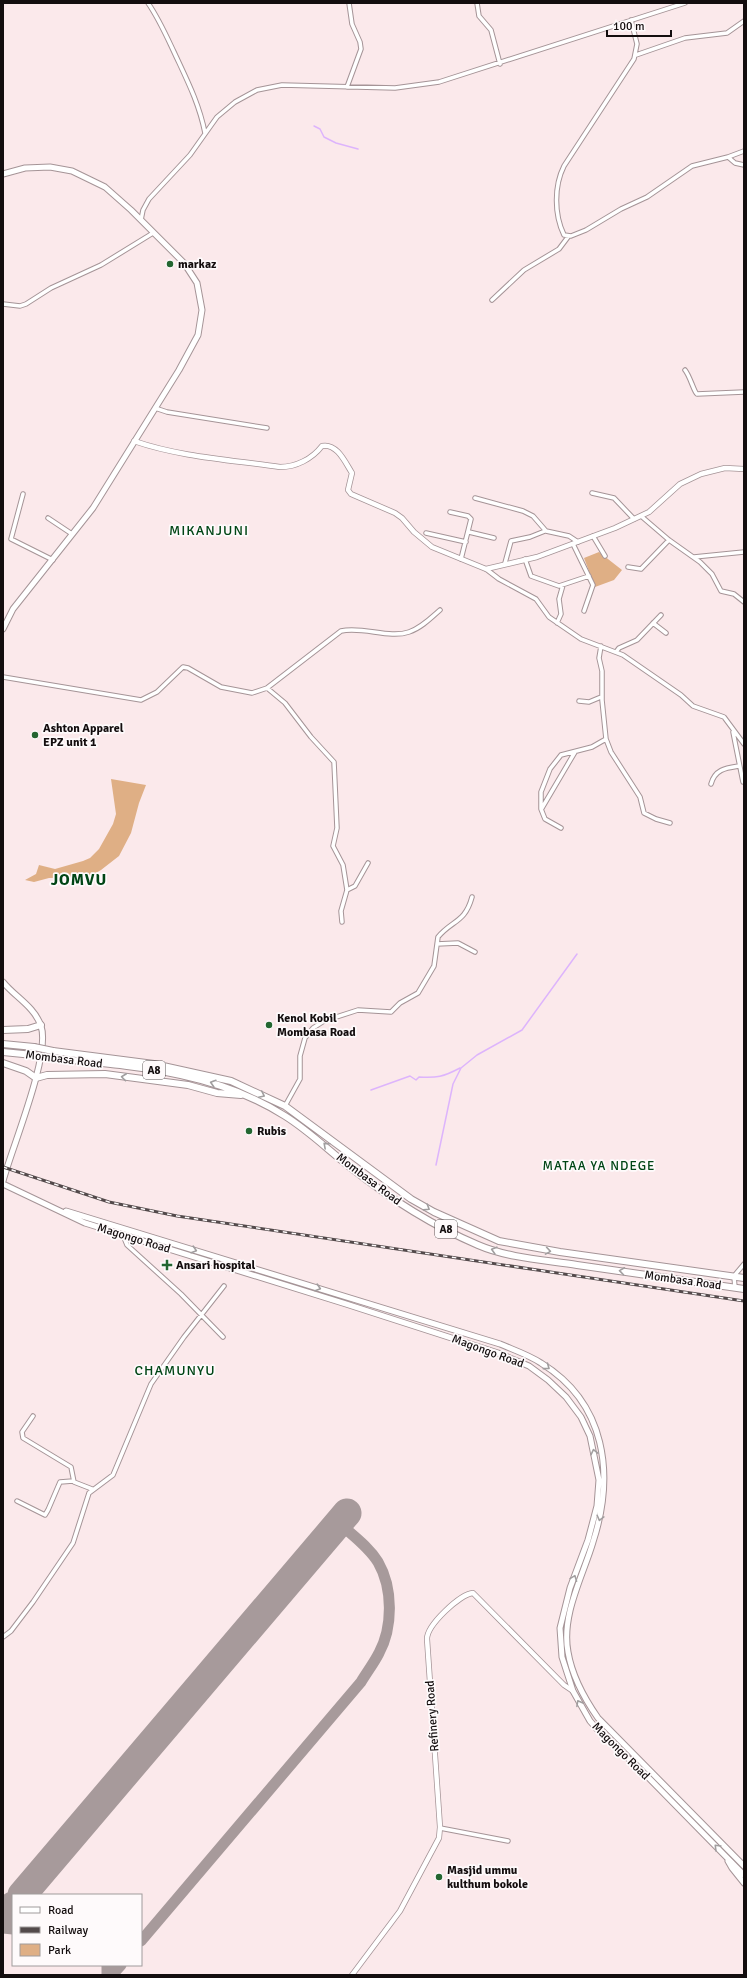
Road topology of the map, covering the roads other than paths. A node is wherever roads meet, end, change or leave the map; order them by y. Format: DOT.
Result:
graph roads {
  1 [pos="148,3"];
  2 [pos="349,3"];
  3 [pos="477,3"];
  4 [pos="685,3"];
  5 [pos="630,20"];
  6 [pos="744,21"];
  7 [pos="636,55"];
  8 [pos="500,64"];
  9 [pos="347,87"];
  10 [pos="205,134"];
  11 [pos="744,151"];
  12 [pos="728,156"];
  13 [pos="744,165"];
  14 [pos="3,174"];
  15 [pos="140,220"];
  16 [pos="153,233"];
  17 [pos="568,237"];
  18 [pos="492,300"];
  19 [pos="3,304"];
  20 [pos="685,370"];
  21 [pos="744,392"];
  22 [pos="155,408"];
  23 [pos="267,428"];
  24 [pos="134,441"];
  25 [pos="744,469"];
  26 [pos="592,493"];
  27 [pos="23,494"];
  28 [pos="475,498"];
  29 [pos="450,512"];
  30 [pos="641,516"];
  31 [pos="48,518"];
  32 [pos="634,519"];
  33 [pos="545,531"];
  34 [pos="469,532"];
  35 [pos="426,533"];
  36 [pos="72,534"];
  37 [pos="594,536"];
  38 [pos="494,538"];
  39 [pos="669,540"];
  40 [pos="466,542"];
  41 [pos="578,542"];
  42 [pos="573,544"];
  43 [pos="744,552"];
  44 [pos="605,556"];
  45 [pos="694,557"];
  46 [pos="461,559"];
  47 [pos="525,559"];
  48 [pos="53,560"];
  49 [pos="505,564"];
  50 [pos="628,567"];
  51 [pos="486,569"];
  52 [pos="589,576"];
  53 [pos="563,585"];
  54 [pos="744,602"];
  55 [pos="440,610"];
  56 [pos="584,611"];
  57 [pos="661,615"];
  58 [pos="558,623"];
  59 [pos="653,623"];
  60 [pos="3,629"];
  61 [pos="666,633"];
  62 [pos="601,646"];
  63 [pos="616,652"];
  64 [pos="3,677"];
  65 [pos="267,688"];
  66 [pos="601,697"];
  67 [pos="579,701"];
  68 [pos="733,732"];
  69 [pos="606,739"];
  70 [pos="744,744"];
  71 [pos="575,752"];
  72 [pos="739,766"];
  73 [pos="743,782"];
  74 [pos="711,784"];
  75 [pos="541,809"];
  76 [pos="670,823"];
  77 [pos="561,828"];
  78 [pos="368,863"];
  79 [pos="347,890"];
  80 [pos="472,897"];
  81 [pos="342,922"];
  82 [pos="437,944"];
  83 [pos="475,952"];
  84 [pos="3,982"];
  85 [pos="40,1025"];
  86 [pos="3,1030"];
  87 [pos="3,1044"];
  88 [pos="3,1052"];
  89 [pos="3,1063"];
  90 [pos="122,1063"];
  91 [pos="36,1078"];
  92 [pos="245,1095"];
  93 [pos="285,1106"];
  94 [pos="3,1182"];
  95 [pos="50,1206"];
  96 [pos="122,1234"];
  97 [pos="744,1264"];
  98 [pos="734,1276"];
  99 [pos="744,1278"];
  100 [pos="224,1286"];
  101 [pos="735,1288"];
  102 [pos="744,1289"];
  103 [pos="202,1314"];
  104 [pos="223,1337"];
  105 [pos="500,1344"];
  106 [pos="498,1353"];
  107 [pos="33,1416"];
  108 [pos="73,1481"];
  109 [pos="92,1489"];
  110 [pos="17,1501"];
  111 [pos="3,1637"];
  112 [pos="573,1691"];
  113 [pos="440,1828"];
  114 [pos="508,1841"];
  115 [pos="726,1856"];
  116 [pos="744,1866"];
  117 [pos="744,1875"];
  118 [pos="744,1883"];
  119 [pos="352,1975"];
  1 -- 10 [label="street"];
  2 -- 9 [label="street"];
  3 -- 8 [label="street"];
  4 -- 5 [label="street"];
  5 -- 7 [label="street"];
  5 -- 8 [label="street"];
  6 -- 7 [label="street"];
  7 -- 17 [label="street"];
  8 -- 9 [label="street"];
  9 -- 10 [label="street"];
  10 -- 15 [label="street"];
  11 -- 12 [label="street"];
  12 -- 13 [label="street"];
  12 -- 17 [label="street"];
  14 -- 15 [label="main road"];
  15 -- 16 [label="main road"];
  16 -- 19 [label="street"];
  16 -- 22 [label="main road"];
  17 -- 18 [label="street"];
  20 -- 21 [label="street"];
  22 -- 23 [label="street"];
  22 -- 24 [label="main road"];
  24 -- 36 [label="main road"];
  24 -- 46 [label="street"];
  25 -- 30 [label="street"];
  26 -- 32 [label="street"];
  27 -- 48 [label="street"];
  28 -- 33 [label="street"];
  29 -- 34 [label="street"];
  30 -- 32 [label="street"];
  30 -- 39 [label="street"];
  31 -- 36 [label="street"];
  32 -- 37 [label="street"];
  33 -- 41 [label="street"];
  33 -- 49 [label="street"];
  34 -- 38 [label="street"];
  34 -- 40 [label="street"];
  35 -- 40 [label="street"];
  36 -- 48 [label="main road"];
  37 -- 41 [label="street"];
  37 -- 44 [label="street"];
  39 -- 45 [label="street"];
  39 -- 50 [label="street"];
  40 -- 46 [label="street"];
  41 -- 42 [label="street"];
  42 -- 47 [label="street"];
  42 -- 52 [label="street"];
  43 -- 45 [label="street"];
  45 -- 54 [label="street"];
  46 -- 51 [label="street"];
  47 -- 49 [label="street"];
  47 -- 53 [label="street"];
  48 -- 60 [label="main road"];
  49 -- 51 [label="street"];
  51 -- 58 [label="street"];
  52 -- 53 [label="street"];
  52 -- 56 [label="street"];
  53 -- 58 [label="street"];
  55 -- 65 [label="street"];
  57 -- 59 [label="street"];
  58 -- 62 [label="street"];
  59 -- 61 [label="street"];
  59 -- 63 [label="street"];
  62 -- 63 [label="street"];
  62 -- 66 [label="street"];
  63 -- 68 [label="street"];
  64 -- 65 [label="street"];
  65 -- 79 [label="street"];
  66 -- 67 [label="street"];
  66 -- 69 [label="street"];
  68 -- 70 [label="street"];
  68 -- 72 [label="street"];
  69 -- 71 [label="street"];
  69 -- 76 [label="street"];
  71 -- 75 [label="street"];
  71 -- 75 [label="street"];
  72 -- 73 [label="street"];
  72 -- 74 [label="street"];
  75 -- 77 [label="street"];
  78 -- 79 [label="street"];
  79 -- 81 [label="street"];
  80 -- 82 [label="street"];
  82 -- 83 [label="street"];
  82 -- 93 [label="street"];
  84 -- 85 [label="main road"];
  85 -- 86 [label="highway"];
  85 -- 91 [label="main road, Magongo Road"];
  87 -- 90 [label="highway, Mombasa Road, bridge"];
  88 -- 90 [label="highway, Mombasa Road, bridge"];
  89 -- 91 [label="highway"];
  92 -- 90 [label="highway, Mombasa Road / A8, one-way"];
  90 -- 93 [label="highway, Mombasa Road / A8, one-way"];
  92 -- 91 [label="highway, one-way"];
  91 -- 94 [label="main road, Magongo Road"];
  101 -- 92 [label="highway, Mombasa Road / A8, one-way"];
  93 -- 98 [label="highway, Mombasa Road / A8, one-way"];
  94 -- 95 [label="main road, Magongo Road"];
  95 -- 96 [label="main road, Magongo Road"];
  95 -- 105 [label="main road, Magongo Road, one-way"];
  96 -- 103 [label="street"];
  96 -- 106 [label="main road, Magongo Road"];
  97 -- 98 [label="street"];
  98 -- 99 [label="highway, Mombasa Road / A8"];
  98 -- 101 [label="street"];
  100 -- 103 [label="street"];
  101 -- 102 [label="highway, Mombasa Road / A8"];
  103 -- 104 [label="street"];
  103 -- 109 [label="street"];
  105 -- 106 [label="main road"];
  105 -- 116 [label="main road, Magongo Road, one-way"];
  112 -- 106 [label="main road, Magongo Road, one-way"];
  107 -- 108 [label="street"];
  108 -- 109 [label="street"];
  108 -- 110 [label="street"];
  109 -- 111 [label="street"];
  112 -- 113 [label="street, Refinery Road"];
  115 -- 112 [label="main road, Magongo Road, one-way"];
  113 -- 114 [label="street"];
  113 -- 119 [label="street, Refinery Road"];
  115 -- 117 [label="main road, Magongo Road"];
  115 -- 118 [label="main road"];
}
